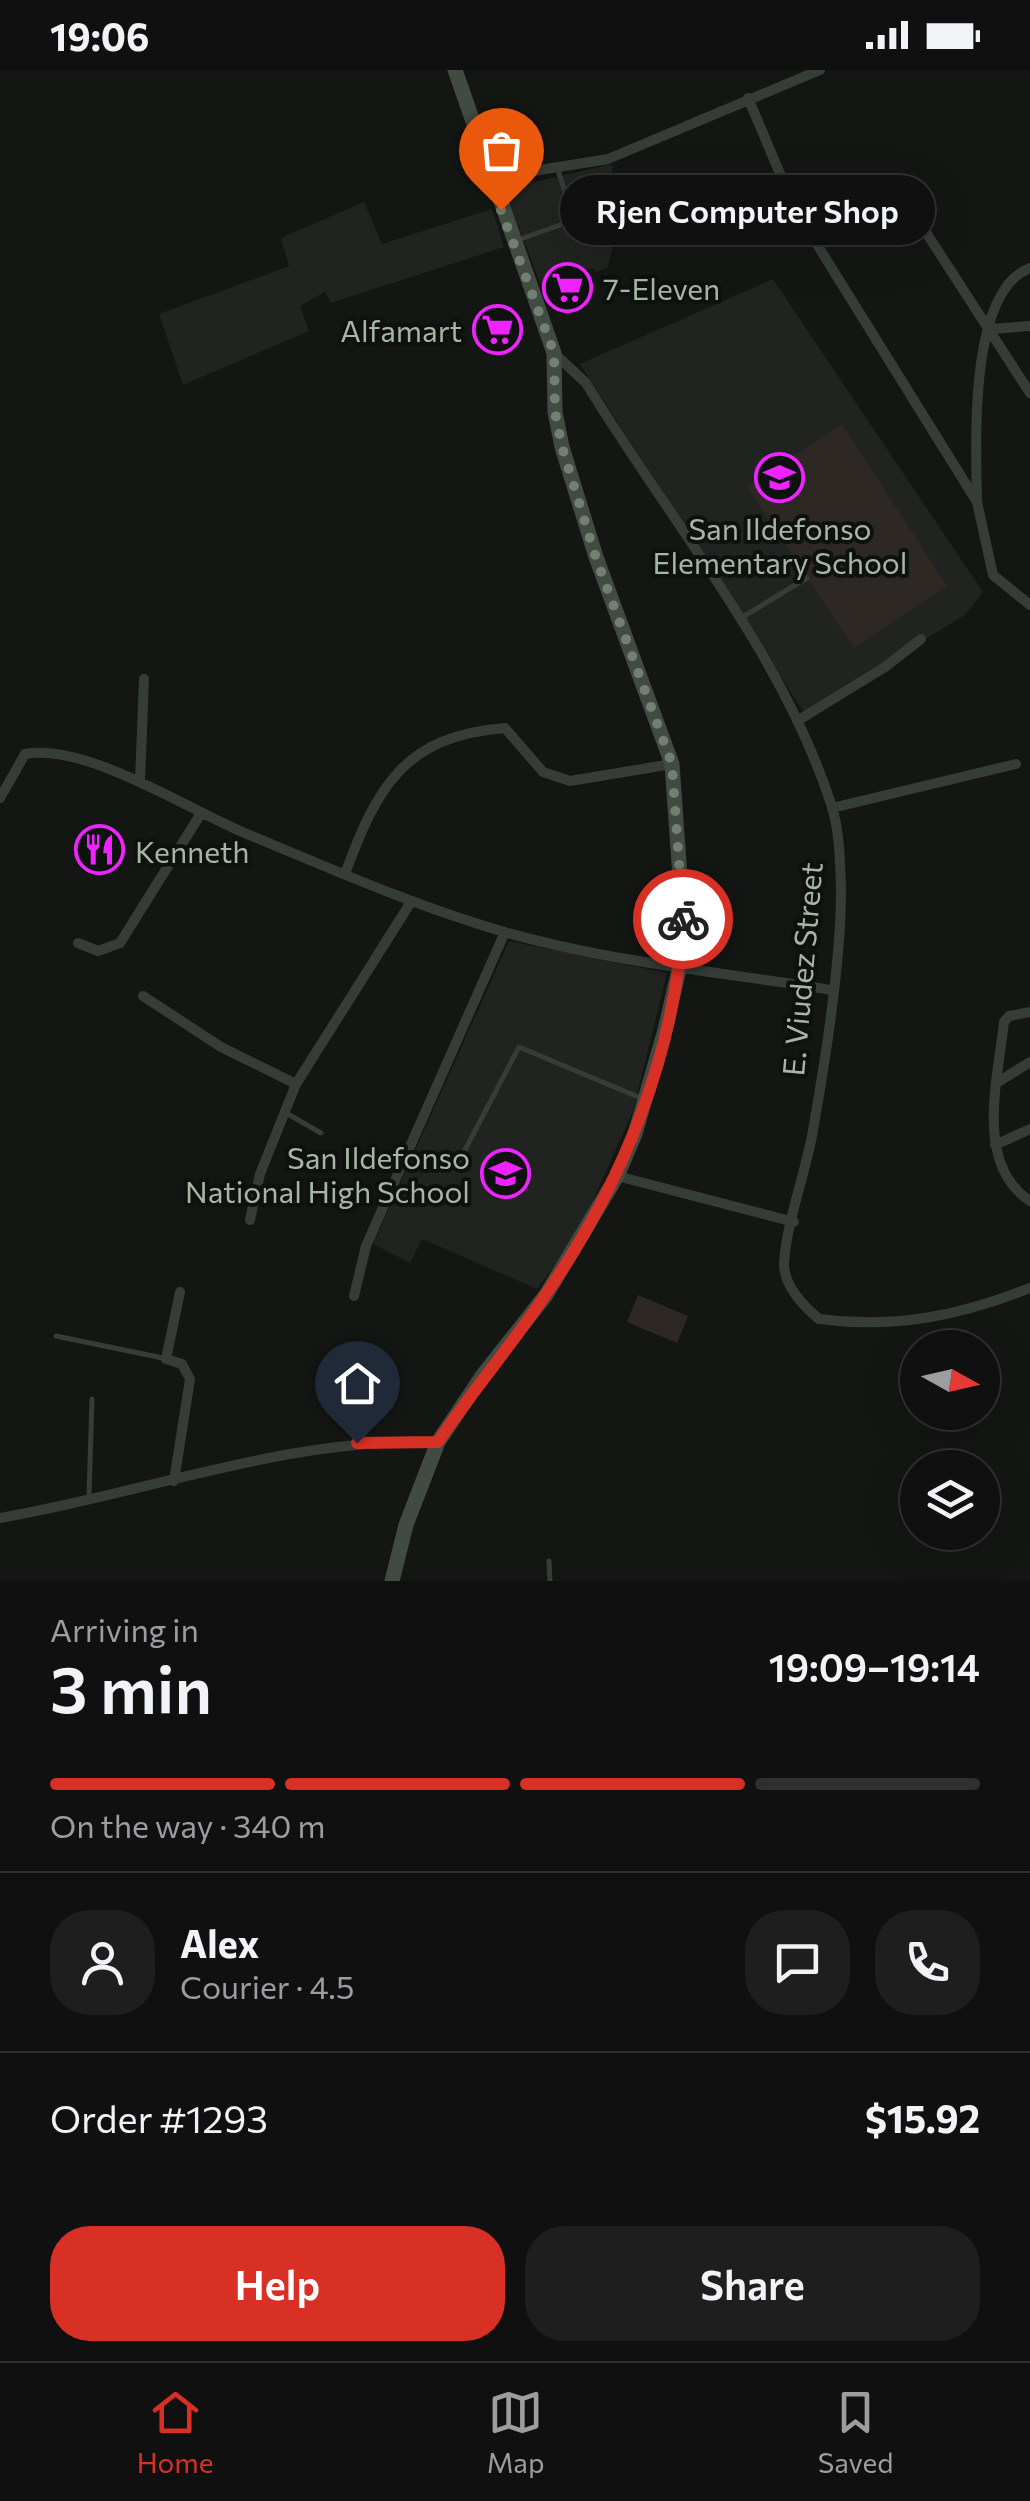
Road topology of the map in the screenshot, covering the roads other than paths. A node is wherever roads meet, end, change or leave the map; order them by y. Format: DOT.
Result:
graph roads {
  1 [pos="454,70"];
  2 [pos="820,70"];
  3 [pos="748,98"];
  4 [pos="557,168"];
  5 [pos="489,178"];
  6 [pos="795,209"];
  7 [pos="706,240"];
  8 [pos="513,242"];
  9 [pos="1030,268"];
  10 [pos="1030,326"];
  11 [pos="990,329"];
  12 [pos="554,353"];
  13 [pos="1030,394"];
  14 [pos="977,502"];
  15 [pos="993,575"];
  16 [pos="807,578"];
  17 [pos="984,586"];
  18 [pos="1030,605"];
  19 [pos="738,620"];
  20 [pos="921,640"];
  21 [pos="144,679"];
  22 [pos="797,722"];
  23 [pos="672,764"];
  24 [pos="1016,764"];
  25 [pos="140,781"];
  26 [pos="0,798"];
  27 [pos="832,808"];
  28 [pos="200,815"];
  29 [pos="344,874"];
  30 [pos="412,902"];
  31 [pos="505,932"];
  32 [pos="78,943"];
  33 [pos="680,966"];
  34 [pos="831,990"];
  35 [pos="143,996"];
  36 [pos="1030,1012"];
  37 [pos="1030,1062"];
  38 [pos="998,1082"];
  39 [pos="296,1084"];
  40 [pos="646,1100"];
  41 [pos="284,1112"];
  42 [pos="1030,1129"];
  43 [pos="321,1133"];
  44 [pos="996,1144"];
  45 [pos="455,1170"];
  46 [pos="617,1176"];
  47 [pos="1028,1198"];
  48 [pos="250,1220"];
  49 [pos="794,1222"];
  50 [pos="1030,1288"];
  51 [pos="180,1292"];
  52 [pos="354,1296"];
  53 [pos="56,1336"];
  54 [pos="166,1359"];
  55 [pos="92,1399"];
  56 [pos="438,1442"];
  57 [pos="174,1481"];
  58 [pos="89,1500"];
  59 [pos="0,1518"];
  60 [pos="549,1561"];
  61 [pos="392,1581"];
  62 [pos="550,1581"];
  1 -- 5 [label="street, E. Viudez Street"];
  2 -- 3 [label="street"];
  3 -- 4 [label="street"];
  3 -- 6 [label="street"];
  4 -- 5 [label="street"];
  4 -- 8 [label="lane"];
  5 -- 8 [label="street, E. Viudez Street"];
  6 -- 7 [label="street"];
  6 -- 11 [label="street"];
  6 -- 14 [label="street"];
  8 -- 12 [label="street, E. Viudez Street"];
  9 -- 11 [label="street"];
  10 -- 11 [label="street"];
  11 -- 13 [label="street"];
  11 -- 14 [label="street"];
  12 -- 19 [label="street, E. Viudez Street"];
  12 -- 23 [label="street"];
  14 -- 15 [label="street"];
  15 -- 17 [label="street"];
  15 -- 18 [label="street"];
  16 -- 19 [label="lane"];
  19 -- 22 [label="street, E. Viudez Street"];
  20 -- 22 [label="street"];
  21 -- 25 [label="street"];
  22 -- 27 [label="street, E. Viudez Street"];
  23 -- 29 [label="street"];
  23 -- 33 [label="street"];
  24 -- 27 [label="street"];
  25 -- 26 [label="street"];
  25 -- 28 [label="street"];
  27 -- 34 [label="street, E. Viudez Street"];
  28 -- 29 [label="street"];
  28 -- 32 [label="street"];
  29 -- 30 [label="street"];
  30 -- 31 [label="street"];
  30 -- 39 [label="street"];
  31 -- 33 [label="street"];
  31 -- 52 [label="street"];
  33 -- 34 [label="street"];
  33 -- 40 [label="street"];
  34 -- 49 [label="street, E. Viudez Street"];
  35 -- 39 [label="street"];
  36 -- 38 [label="street"];
  37 -- 38 [label="street"];
  38 -- 44 [label="street"];
  39 -- 41 [label="street"];
  40 -- 45 [label="lane"];
  40 -- 46 [label="street"];
  41 -- 43 [label="lane"];
  41 -- 48 [label="street"];
  42 -- 44 [label="street"];
  44 -- 47 [label="street"];
  46 -- 49 [label="street"];
  46 -- 56 [label="street"];
  49 -- 50 [label="street, E. Viudez Street"];
  51 -- 54 [label="street"];
  53 -- 54 [label="lane"];
  54 -- 57 [label="street"];
  55 -- 58 [label="lane"];
  56 -- 57 [label="street"];
  56 -- 61 [label="street"];
  57 -- 58 [label="street"];
  58 -- 59 [label="street"];
  60 -- 62 [label="lane"];
}
